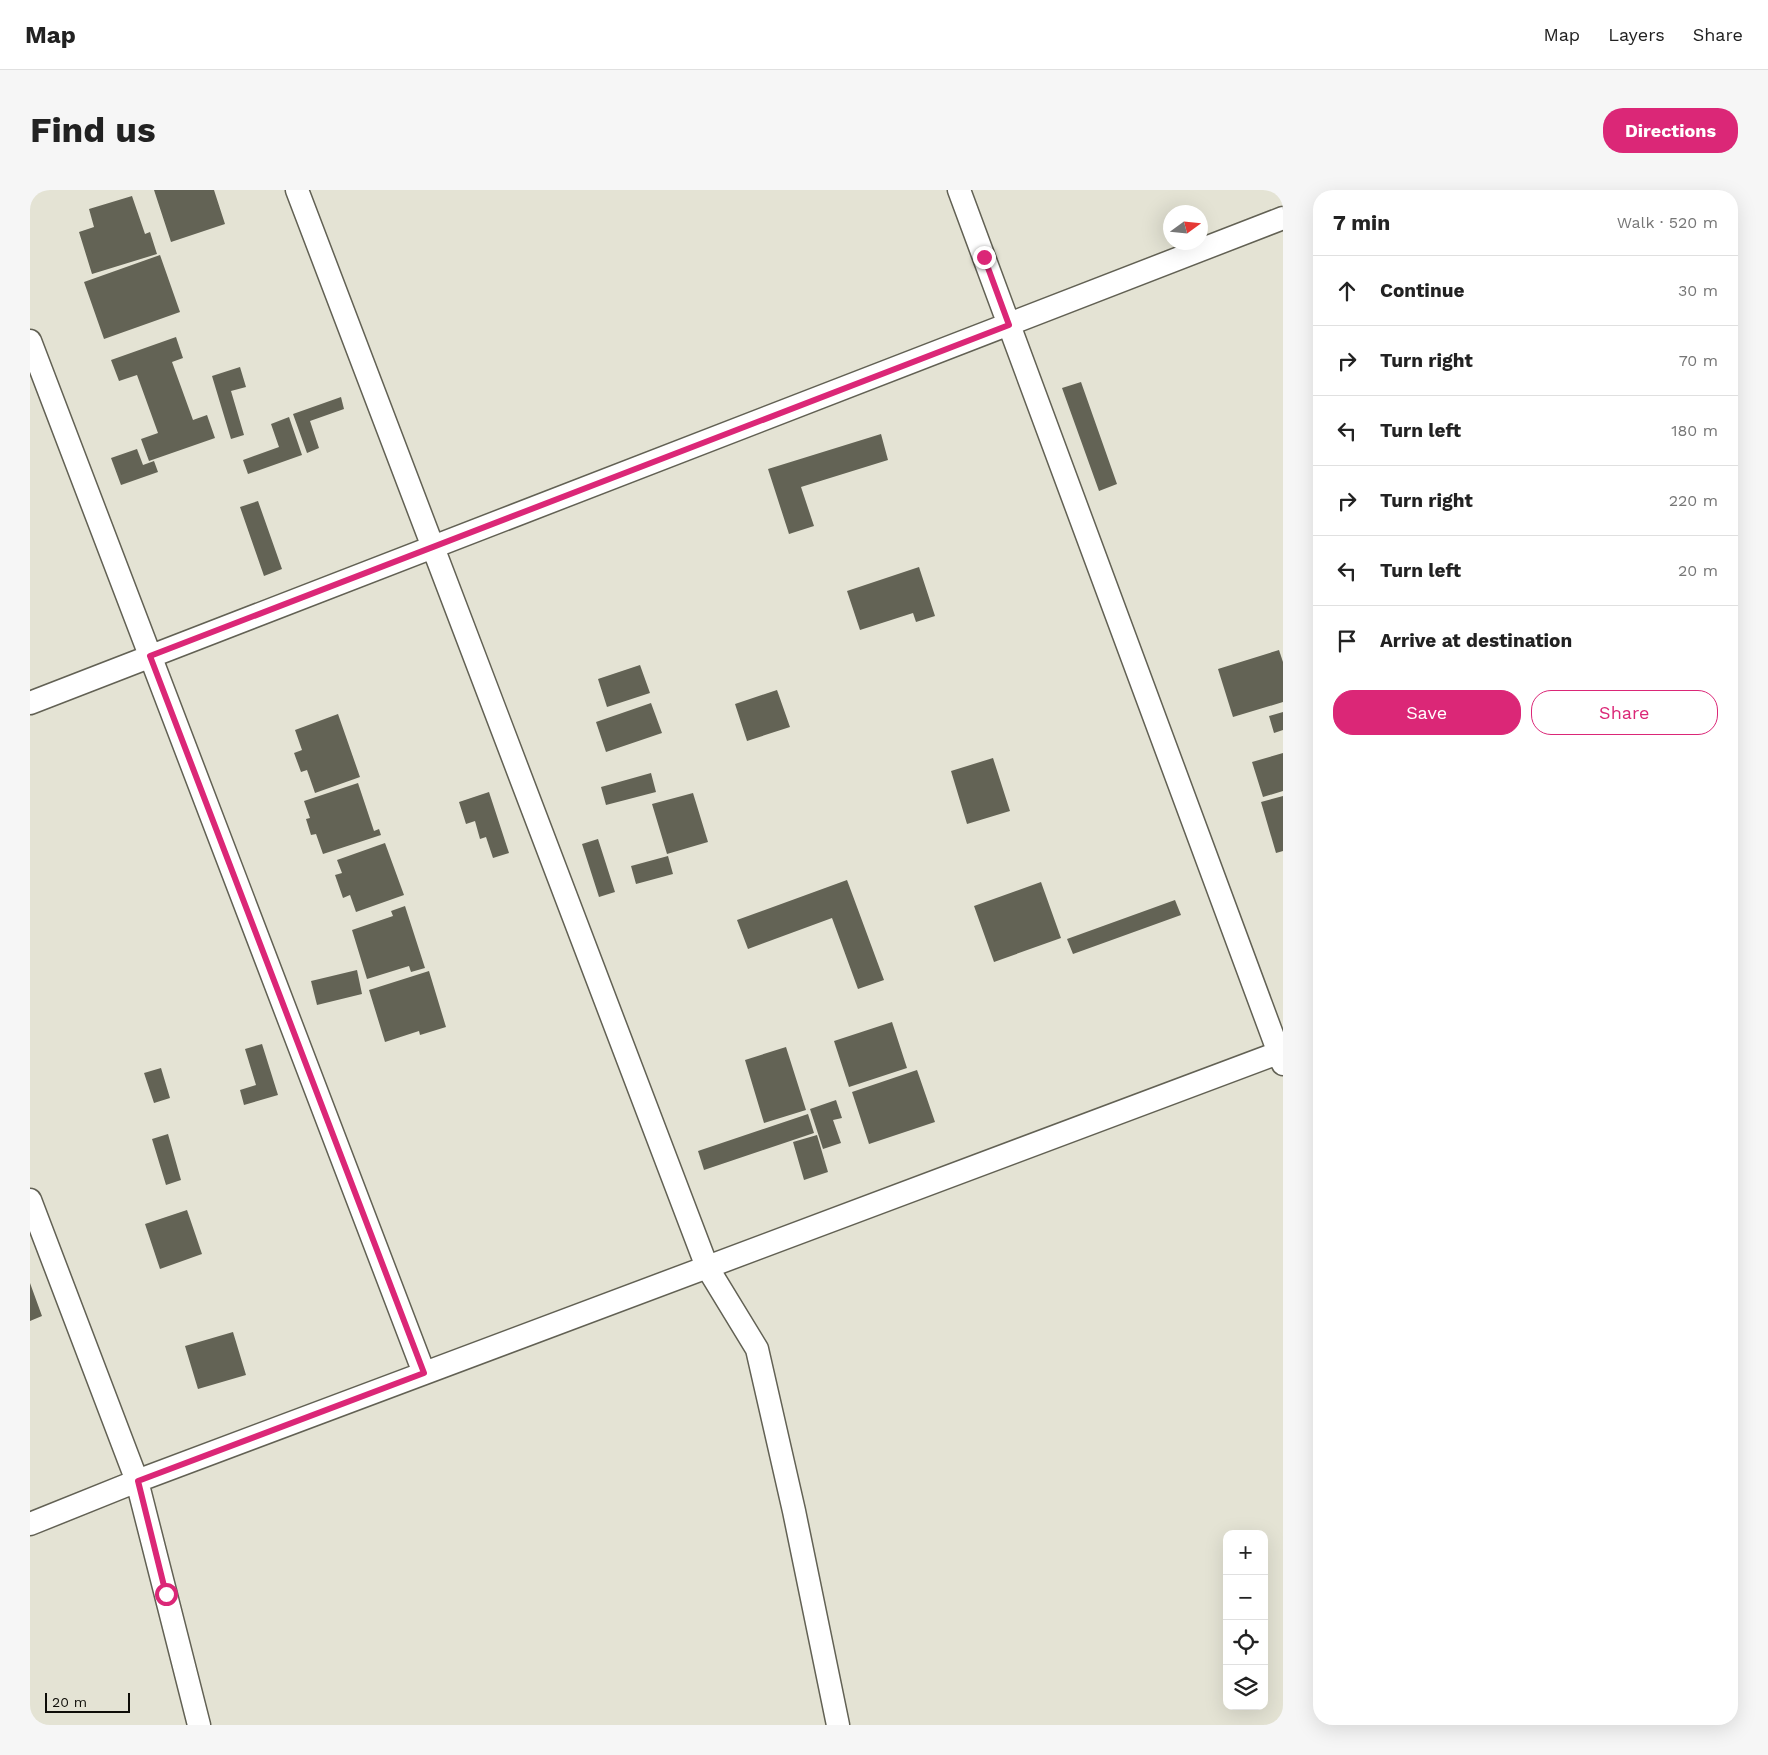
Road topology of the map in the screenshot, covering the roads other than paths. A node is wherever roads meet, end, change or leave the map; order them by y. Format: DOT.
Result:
graph roads {
  1 [pos="298,190"];
  2 [pos="959,190"];
  3 [pos="1283,218"];
  4 [pos="1009,325"];
  5 [pos="30,342"];
  6 [pos="433,547"];
  7 [pos="150,656"];
  8 [pos="30,703"];
  9 [pos="1282,1056"];
  10 [pos="30,1200"];
  11 [pos="707,1267"];
  12 [pos="424,1373"];
  13 [pos="138,1481"];
  14 [pos="30,1524"];
  15 [pos="199,1725"];
  16 [pos="838,1725"];
  1 -- 6 [label="street"];
  2 -- 4 [label="street"];
  3 -- 4 [label="street"];
  4 -- 6 [label="street"];
  4 -- 9 [label="street"];
  5 -- 7 [label="street"];
  6 -- 7 [label="street"];
  6 -- 11 [label="street"];
  7 -- 8 [label="street"];
  7 -- 12 [label="street"];
  9 -- 11 [label="street"];
  10 -- 13 [label="street"];
  11 -- 12 [label="street"];
  11 -- 16 [label="street"];
  12 -- 13 [label="street"];
  13 -- 14 [label="street"];
  13 -- 15 [label="street"];
}
